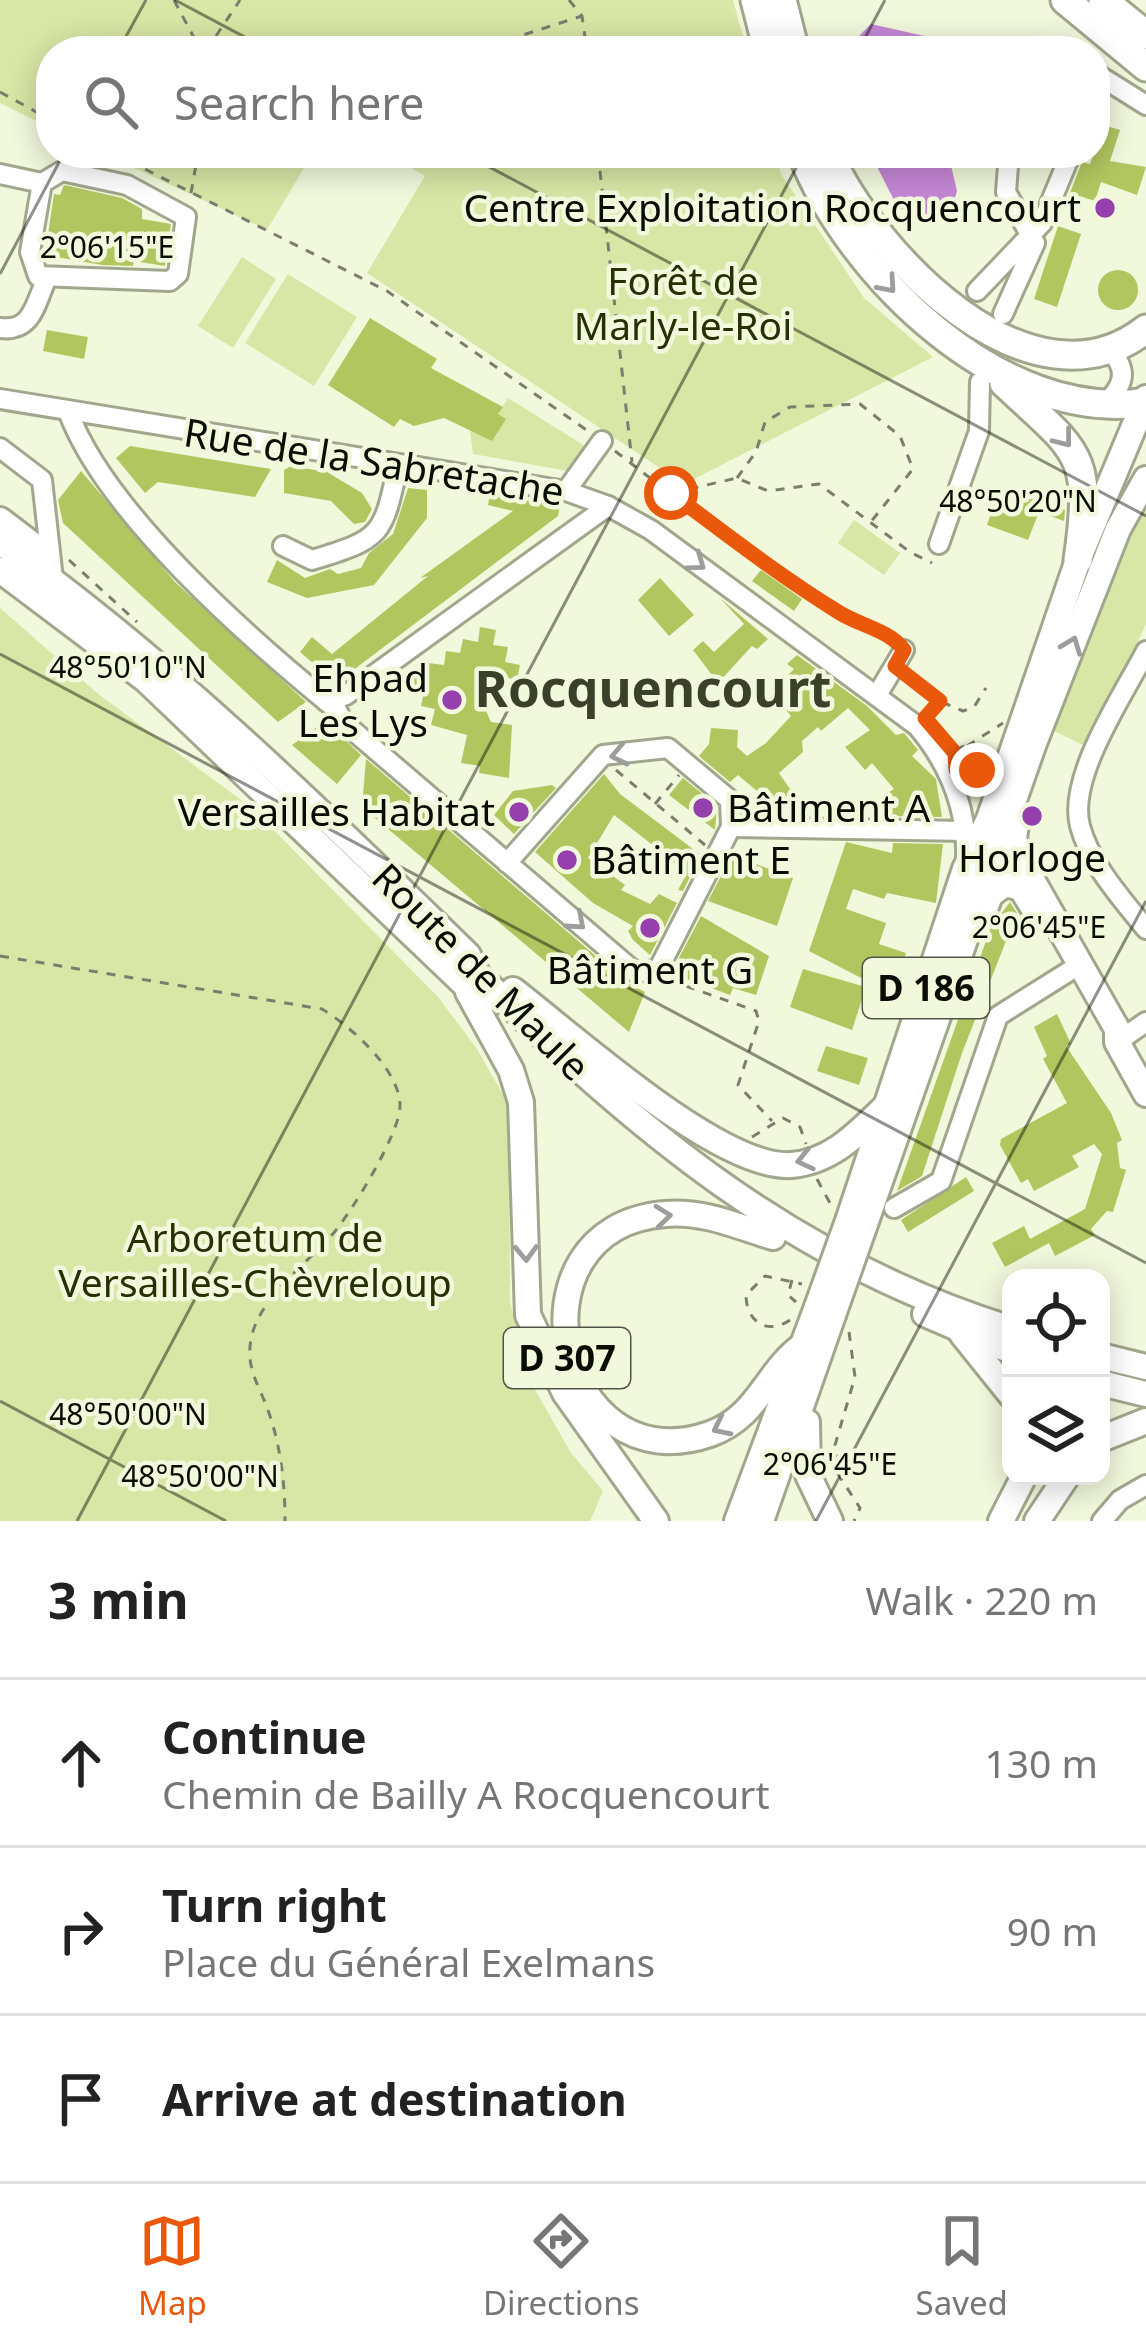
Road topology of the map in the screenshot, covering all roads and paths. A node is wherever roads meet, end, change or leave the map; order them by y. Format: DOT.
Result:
graph roads {
  1 [pos="174,0"];
  2 [pos="240,0"];
  3 [pos="569,0"];
  4 [pos="755,0"];
  5 [pos="782,0"];
  6 [pos="1065,0"];
  7 [pos="1103,0"];
  8 [pos="582,16"];
  9 [pos="1146,35"];
  10 [pos="194,36"];
  11 [pos="214,36"];
  12 [pos="520,36"];
  13 [pos="585,36"];
  14 [pos="764,36"];
  15 [pos="791,36"];
  16 [pos="1109,36"];
  17 [pos="1110,37"];
  18 [pos="1146,67"];
  19 [pos="1110,82"];
  20 [pos="0,92"];
  21 [pos="1146,105"];
  22 [pos="36,112"];
  23 [pos="140,168"];
  24 [pos="195,168"];
  25 [pos="600,168"];
  26 [pos="810,168"];
  27 [pos="837,168"];
  28 [pos="1008,168"];
  29 [pos="1066,168"];
  30 [pos="0,174"];
  31 [pos="42,183"];
  32 [pos="190,195"];
  33 [pos="1033,236"];
  34 [pos="916,277"];
  35 [pos="46,280"];
  36 [pos="977,291"];
  37 [pos="1003,314"];
  38 [pos="0,328"];
  39 [pos="1146,329"];
  40 [pos="1023,346"];
  41 [pos="1110,350"];
  42 [pos="980,370"];
  43 [pos="0,398"];
  44 [pos="1145,401"];
  45 [pos="1105,404"];
  46 [pos="68,410"];
  47 [pos="602,441"];
  48 [pos="0,448"];
  49 [pos="632,464"];
  50 [pos="398,465"];
  51 [pos="737,478"];
  52 [pos="1146,479"];
  53 [pos="566,491"];
  54 [pos="671,493"];
  55 [pos="608,506"];
  56 [pos="0,520"];
  57 [pos="869,523"];
  58 [pos="0,542"];
  59 [pos="283,546"];
  60 [pos="936,553"];
  61 [pos="1078,560"];
  62 [pos="0,570"];
  63 [pos="53,570"];
  64 [pos="1146,651"];
  65 [pos="900,658"];
  66 [pos="986,688"];
  67 [pos="877,695"];
  68 [pos="940,701"];
  69 [pos="327,702"];
  70 [pos="925,718"];
  71 [pos="1004,723"];
  72 [pos="967,746"];
  73 [pos="600,758"];
  74 [pos="688,765"];
  75 [pos="1016,794"];
  76 [pos="655,804"];
  77 [pos="731,827"];
  78 [pos="967,831"];
  79 [pos="717,855"];
  80 [pos="507,863"];
  81 [pos="965,869"];
  82 [pos="1146,929"];
  83 [pos="0,956"];
  84 [pos="468,956"];
  85 [pos="1072,963"];
  86 [pos="650,972"];
  87 [pos="464,983"];
  88 [pos="948,995"];
  89 [pos="1146,1022"];
  90 [pos="1117,1042"];
  91 [pos="1143,1085"];
  92 [pos="887,1106"];
  93 [pos="807,1148"];
  94 [pos="814,1170"];
  95 [pos="894,1208"];
  96 [pos="848,1218"];
  97 [pos="773,1237"];
  98 [pos="789,1286"];
  99 [pos="834,1315"];
  100 [pos="1002,1325"];
  101 [pos="956,1328"];
  102 [pos="1002,1347"];
  103 [pos="1146,1349"];
  104 [pos="810,1352"];
  105 [pos="1110,1354"];
  106 [pos="1110,1357"];
  107 [pos="1146,1367"];
  108 [pos="1002,1384"];
  109 [pos="1110,1385"];
  110 [pos="1146,1394"];
  111 [pos="1146,1420"];
  112 [pos="1110,1435"];
  113 [pos="1019,1485"];
  114 [pos="1061,1485"];
  115 [pos="1146,1485"];
  116 [pos="284,1521"];
  117 [pos="656,1521"];
  118 [pos="737,1521"];
  119 [pos="760,1521"];
  120 [pos="830,1521"];
  121 [pos="854,1521"];
  122 [pos="1001,1521"];
  123 [pos="1037,1521"];
  124 [pos="1102,1521"];
  1 -- 10 [label="path"];
  2 -- 11 [label="path"];
  3 -- 8 [label="path"];
  4 -- 14 [label="highway"];
  5 -- 15 [label="highway"];
  6 -- 16 [label="highway"];
  7 -- 9 [label="highway"];
  8 -- 12 [label="path"];
  8 -- 13 [label="path"];
  17 -- 18 [label="highway"];
  19 -- 21 [label="street"];
  20 -- 22 [label="path"];
  23 -- 32 [label="path"];
  24 -- 32 [label="path"];
  25 -- 49 [label="path"];
  26 -- 42 [label="highway, one-way"];
  27 -- 34 [label="highway"];
  28 -- 33 [label="street"];
  29 -- 33 [label="street"];
  30 -- 31 [label="street"];
  31 -- 35 [label="street"];
  31 -- 35 [label="street"];
  32 -- 47 [label="path"];
  33 -- 36 [label="street"];
  33 -- 37 [label="street"];
  34 -- 36 [label="street"];
  34 -- 40 [label="highway"];
  35 -- 38 [label="street"];
  36 -- 40 [label="street"];
  39 -- 41 [label="highway"];
  40 -- 41 [label="highway"];
  41 -- 45 [label="street"];
  42 -- 45 [label="highway"];
  42 -- 60 [label="street"];
  42 -- 61 [label="highway, one-way"];
  43 -- 46 [label="street, Rue de la Sabretache"];
  44 -- 45 [label="highway"];
  44 -- 61 [label="main road"];
  46 -- 50 [label="street, Rue de la Sabretache"];
  46 -- 69 [label="street"];
  47 -- 49 [label="path"];
  47 -- 53 [label="street"];
  48 -- 63 [label="street"];
  49 -- 54 [label="path"];
  50 -- 53 [label="street, Rue de la Sabretache"];
  50 -- 59 [label="street"];
  51 -- 54 [label="path"];
  51 -- 57 [label="path"];
  51 -- 57 [label="path"];
  75 -- 52 [label="main road, D 186, one-way"];
  53 -- 55 [label="street, Rue de la Sabretache"];
  54 -- 65 [label="path"];
  55 -- 67 [label="street, Rue de la Sabretache, one-way"];
  55 -- 69 [label="street"];
  56 -- 63 [label="main road"];
  57 -- 60 [label="path"];
  58 -- 63 [label="main road, Route de Maule"];
  61 -- 81 [label="main road, D 186"];
  62 -- 87 [label="main road, Route de Maule / D 307"];
  63 -- 84 [label="main road, Route de Maule"];
  64 -- 82 [label="street"];
  65 -- 67 [label="street"];
  65 -- 68 [label="path"];
  66 -- 68 [label="path"];
  67 -- 78 [label="street, Rue de la Sabretache"];
  68 -- 70 [label="path"];
  69 -- 80 [label="street"];
  71 -- 72 [label="path"];
  72 -- 72 [label="path"];
  74 -- 73 [label="street, one-way"];
  73 -- 76 [label="path"];
  73 -- 80 [label="street"];
  74 -- 76 [label="path"];
  74 -- 77 [label="street"];
  75 -- 85 [label="main road, D 186"];
  75 -- 88 [label="main road, D 186"];
  76 -- 79 [label="path"];
  77 -- 78 [label="street"];
  77 -- 79 [label="street"];
  78 -- 81 [label="street"];
  79 -- 86 [label="street"];
  80 -- 86 [label="street, one-way"];
  81 -- 92 [label="main road, D 186"];
  83 -- 116 [label="path"];
  92 -- 84 [label="main road, one-way"];
  84 -- 100 [label="main road, Route de Maule"];
  85 -- 88 [label="main road"];
  85 -- 90 [label="main road"];
  85 -- 90 [label="main road"];
  85 -- 95 [label="street"];
  86 -- 93 [label="path"];
  87 -- 97 [label="main road, Route de Maule / D 307"];
  87 -- 117 [label="main road, one-way"];
  88 -- 96 [label="main road, D 186"];
  89 -- 90 [label="street"];
  90 -- 91 [label="main road"];
  92 -- 96 [label="main road, D 186"];
  94 -- 96 [label="path"];
  96 -- 99 [label="main road, D 186, bridge"];
  97 -- 101 [label="main road, Route de Maule / D 307"];
  104 -- 97 [label="main road, D 307, one-way"];
  98 -- 98 [label="path"];
  99 -- 104 [label="main road, D 186"];
  99 -- 121 [label="path"];
  101 -- 102 [label="main road, Route de Maule / D 307"];
  101 -- 108 [label="main road"];
  103 -- 105 [label="main road"];
  104 -- 118 [label="main road, D 186"];
  104 -- 119 [label="main road, D 186"];
  104 -- 120 [label="main road, D 186"];
  106 -- 107 [label="main road"];
  109 -- 110 [label="main road"];
  111 -- 112 [label="main road"];
  113 -- 122 [label="main road"];
  114 -- 123 [label="main road"];
  115 -- 124 [label="street"];
}
